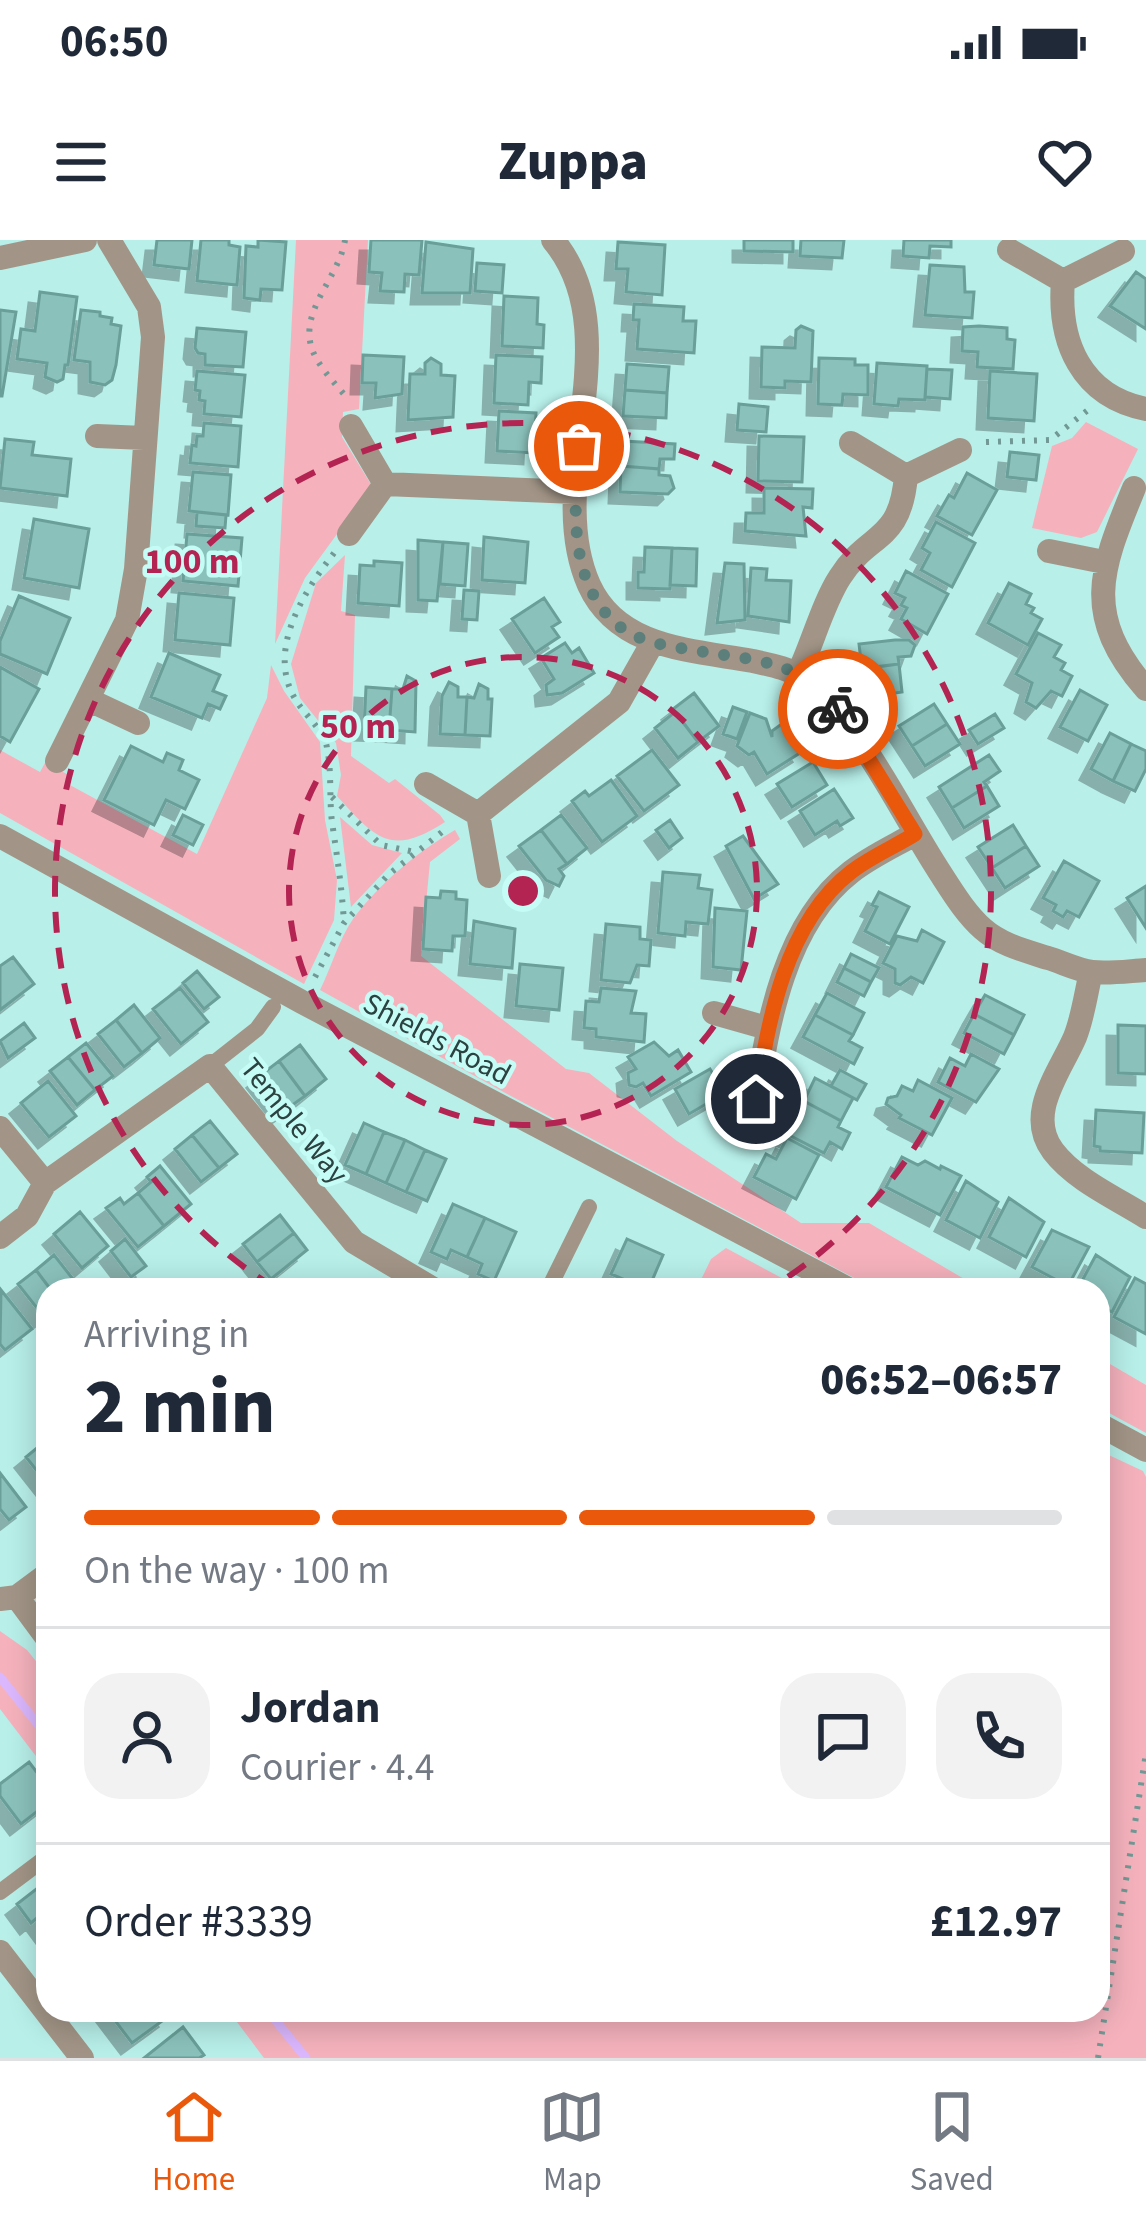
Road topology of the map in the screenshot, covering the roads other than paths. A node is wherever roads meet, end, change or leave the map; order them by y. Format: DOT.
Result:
graph roads {
  1 [pos="85,240"];
  2 [pos="110,240"];
  3 [pos="554,240"];
  4 [pos="1009,250"];
  5 [pos="1123,251"];
  6 [pos="0,258"];
  7 [pos="1063,281"];
  8 [pos="1146,409"];
  9 [pos="351,426"];
  10 [pos="98,436"];
  11 [pos="144,438"];
  12 [pos="851,443"];
  13 [pos="961,450"];
  14 [pos="906,476"];
  15 [pos="386,484"];
  16 [pos="1134,488"];
  17 [pos="575,492"];
  18 [pos="349,534"];
  19 [pos="1049,551"];
  20 [pos="1104,562"];
  21 [pos="653,642"];
  22 [pos="798,674"];
  23 [pos="1146,688"];
  24 [pos="89,700"];
  25 [pos="138,723"];
  26 [pos="57,760"];
  27 [pos="426,784"];
  28 [pos="474,812"];
  29 [pos="915,834"];
  30 [pos="0,836"];
  31 [pos="489,876"];
  32 [pos="1146,970"];
  33 [pos="1091,972"];
  34 [pos="272,1006"];
  35 [pos="714,1013"];
  36 [pos="767,1028"];
  37 [pos="210,1066"];
  38 [pos="756,1099"];
  39 [pos="0,1128"];
  40 [pos="45,1183"];
  41 [pos="589,1207"];
  42 [pos="1146,1217"];
  43 [pos="0,1237"];
  44 [pos="415,1278"];
  45 [pos="556,1278"];
  46 [pos="827,1278"];
  47 [pos="1110,1430"];
  48 [pos="1146,1450"];
  49 [pos="36,1581"];
  50 [pos="8,1598"];
  51 [pos="36,1627"];
  52 [pos="36,1865"];
  53 [pos="0,1892"];
  54 [pos="0,1952"];
  55 [pos="36,1999"];
  56 [pos="54,2022"];
  57 [pos="82,2058"];
  1 -- 6 [label="street"];
  2 -- 11 [label="street"];
  3 -- 17 [label="street"];
  4 -- 7 [label="street"];
  5 -- 7 [label="street"];
  7 -- 8 [label="street"];
  9 -- 15 [label="street"];
  10 -- 11 [label="street"];
  11 -- 24 [label="street"];
  12 -- 14 [label="street"];
  13 -- 14 [label="street"];
  14 -- 22 [label="street"];
  15 -- 17 [label="street"];
  15 -- 18 [label="street"];
  16 -- 20 [label="street"];
  17 -- 21 [label="street"];
  19 -- 20 [label="street"];
  20 -- 23 [label="street"];
  21 -- 22 [label="street"];
  21 -- 28 [label="street"];
  22 -- 29 [label="street"];
  24 -- 25 [label="street"];
  24 -- 26 [label="street"];
  27 -- 28 [label="street"];
  28 -- 31 [label="street"];
  29 -- 33 [label="street"];
  29 -- 36 [label="street"];
  30 -- 46 [label="street, Shields Road"];
  32 -- 33 [label="street"];
  33 -- 42 [label="street"];
  34 -- 37 [label="lane"];
  35 -- 36 [label="street"];
  36 -- 38 [label="street"];
  37 -- 40 [label="street, Temple Way"];
  37 -- 44 [label="street, Temple Way"];
  39 -- 40 [label="street"];
  40 -- 43 [label="street, Temple Way"];
  41 -- 45 [label="lane"];
  47 -- 48 [label="street"];
  49 -- 50 [label="street"];
  50 -- 51 [label="street"];
  52 -- 53 [label="lane"];
  54 -- 55 [label="street"];
  56 -- 57 [label="street"];
}
